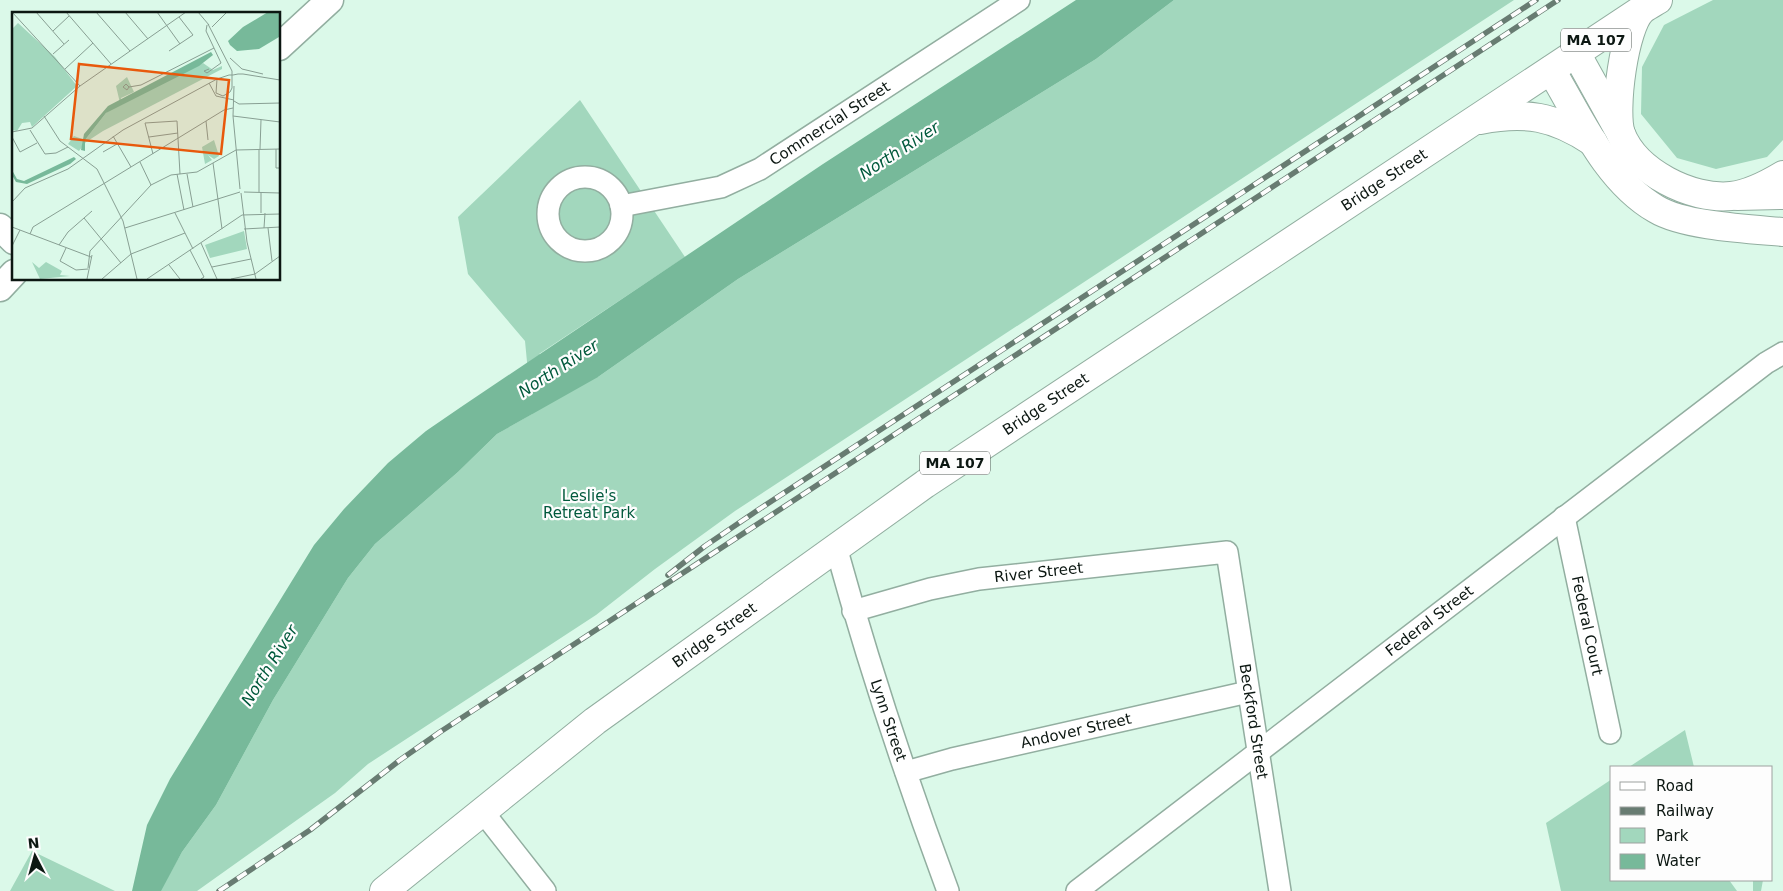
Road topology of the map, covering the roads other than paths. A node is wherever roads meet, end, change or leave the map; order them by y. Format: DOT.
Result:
graph roads {
  1 [pos="330,0"];
  2 [pos="1019,0"];
  3 [pos="1650,5"];
  4 [pos="280,46"];
  5 [pos="1576,53"];
  6 [pos="1551,70"];
  7 [pos="1473,121"];
  8 [pos="1621,134"];
  9 [pos="1596,144"];
  10 [pos="1783,175"];
  11 [pos="1783,195"];
  12 [pos="1730,196"];
  13 [pos="621,206"];
  14 [pos="0,227"];
  15 [pos="1783,232"];
  16 [pos="12,239"];
  17 [pos="12,276"];
  18 [pos="0,288"];
  19 [pos="1783,353"];
  20 [pos="1564,518"];
  21 [pos="836,547"];
  22 [pos="1227,552"];
  23 [pos="853,611"];
  24 [pos="1248,692"];
  25 [pos="1610,734"];
  26 [pos="1257,752"];
  27 [pos="906,772"];
  28 [pos="482,812"];
  29 [pos="384,891"];
  30 [pos="545,891"];
  31 [pos="948,891"];
  32 [pos="1077,891"];
  33 [pos="1280,891"];
  1 -- 4 [label="street"];
  2 -- 13 [label="street, Commercial Street"];
  3 -- 5 [label="main road, Bridge Street / MA 107"];
  3 -- 8 [label="main road"];
  5 -- 6 [label="main road, Bridge Street / MA 107"];
  5 -- 8 [label="main road"];
  6 -- 7 [label="main road, Bridge Street / MA 107"];
  6 -- 9 [label="main road"];
  7 -- 9 [label="main road"];
  7 -- 21 [label="main road, Bridge Street / MA 107"];
  8 -- 12 [label="main road"];
  9 -- 15 [label="main road"];
  10 -- 12 [label="main road"];
  11 -- 12 [label="main road"];
  14 -- 16 [label="street"];
  17 -- 18 [label="street"];
  19 -- 20 [label="street, Federal Street"];
  20 -- 25 [label="street, Federal Court"];
  20 -- 26 [label="street, Federal Street"];
  21 -- 23 [label="street, Lynn Street"];
  21 -- 28 [label="main road, Bridge Street / MA 107"];
  22 -- 23 [label="street, River Street"];
  22 -- 24 [label="street, Beckford Street"];
  23 -- 27 [label="street, Lynn Street"];
  24 -- 26 [label="street, Beckford Street"];
  24 -- 27 [label="street, Andover Street"];
  26 -- 32 [label="street, Federal Street"];
  26 -- 33 [label="street, Beckford Street"];
  27 -- 31 [label="street, Lynn Street"];
  28 -- 29 [label="main road, Bridge Street / MA 107"];
  28 -- 30 [label="street"];
}
